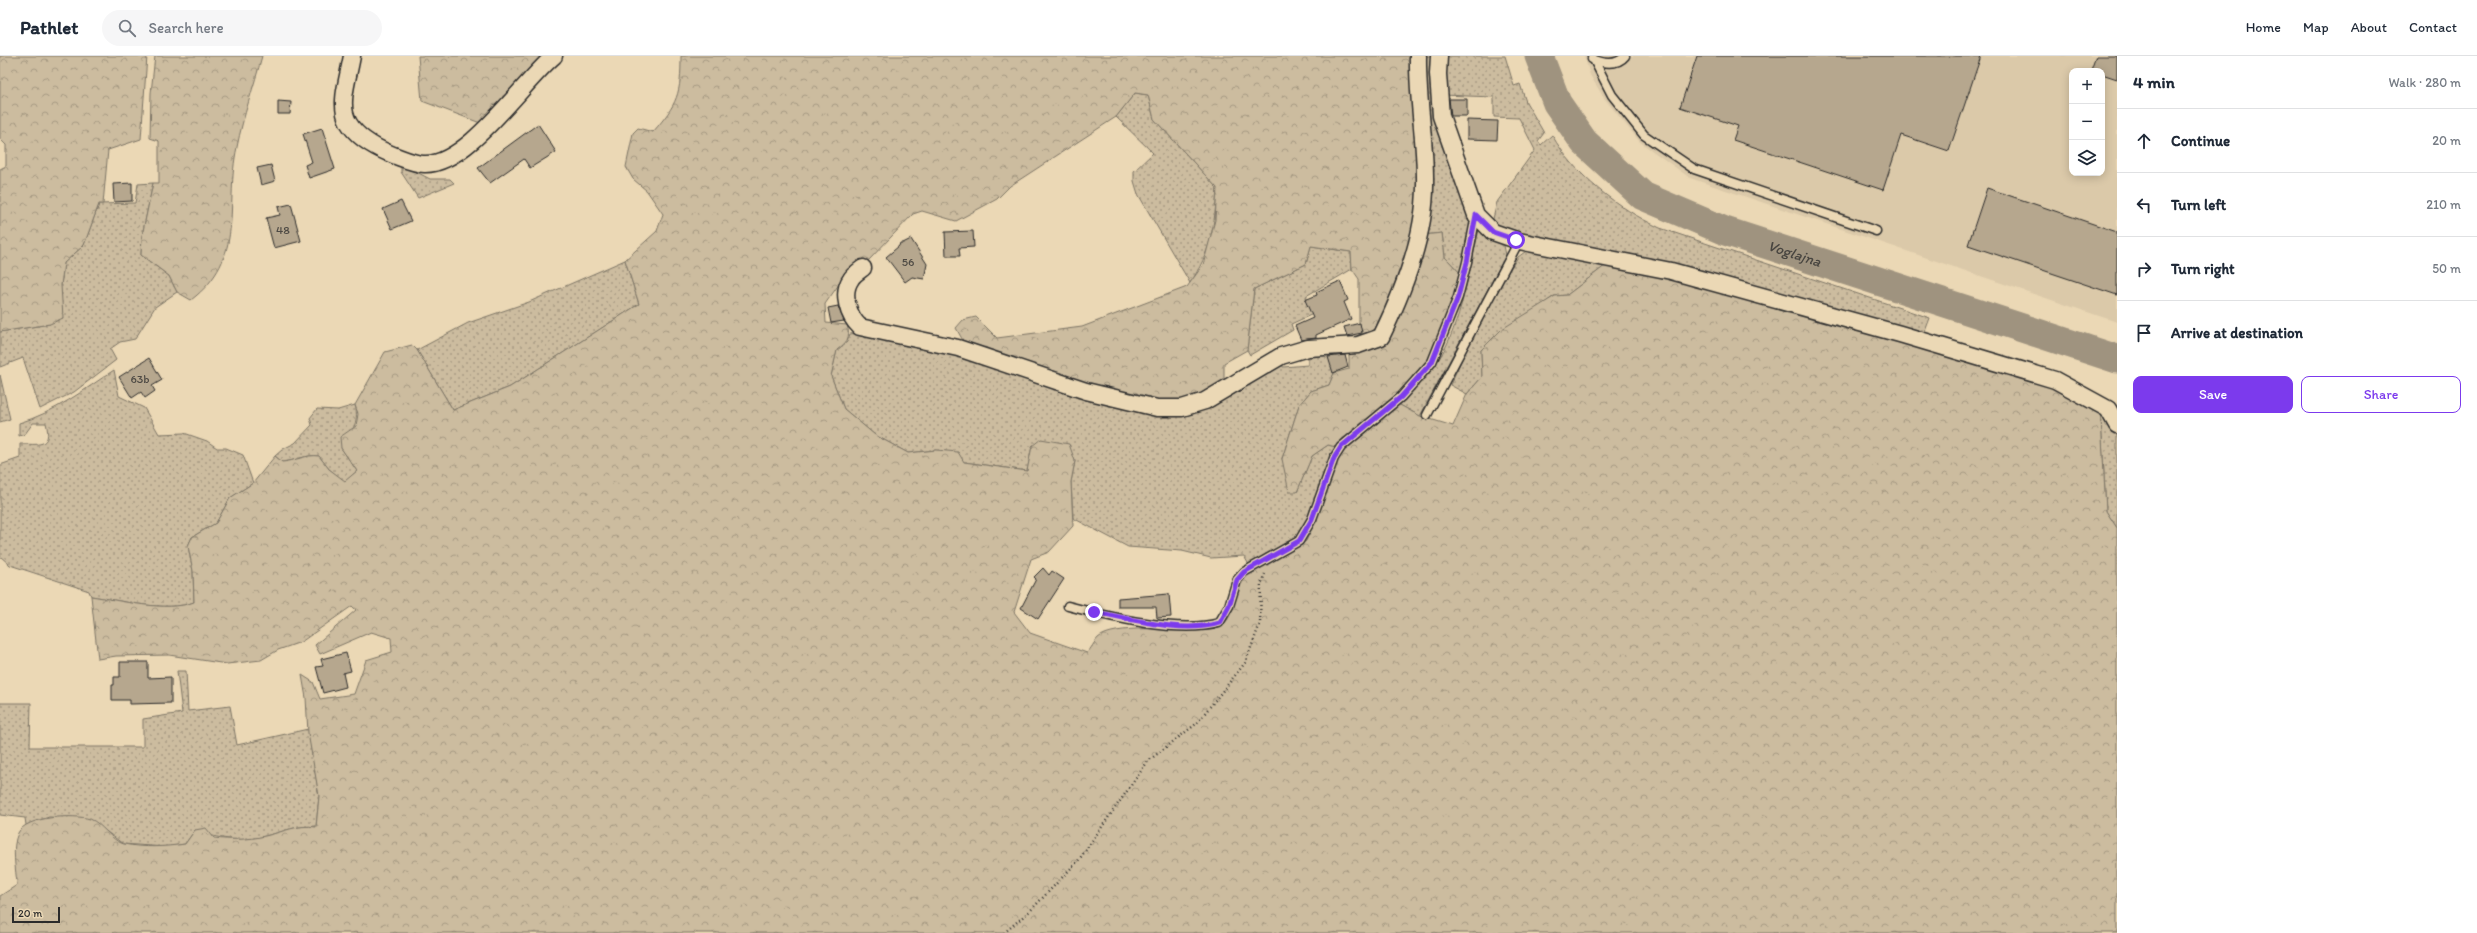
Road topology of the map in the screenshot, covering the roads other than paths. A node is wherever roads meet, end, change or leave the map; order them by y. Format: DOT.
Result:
graph roads {
  1 [pos="352,56"];
  2 [pos="554,56"];
  3 [pos="1418,56"];
  4 [pos="1439,56"];
  5 [pos="1625,56"];
  6 [pos="1592,57"];
  7 [pos="1476,215"];
  8 [pos="1876,231"];
  9 [pos="1519,241"];
  10 [pos="863,268"];
  11 [pos="1427,415"];
  12 [pos="2117,425"];
  13 [pos="1068,606"];
  1 -- 2 [label="street"];
  3 -- 10 [label="street"];
  4 -- 7 [label="street"];
  5 -- 6 [label="lane"];
  6 -- 8 [label="lane"];
  7 -- 9 [label="street"];
  7 -- 13 [label="lane"];
  9 -- 11 [label="lane"];
  9 -- 12 [label="street"];
}
